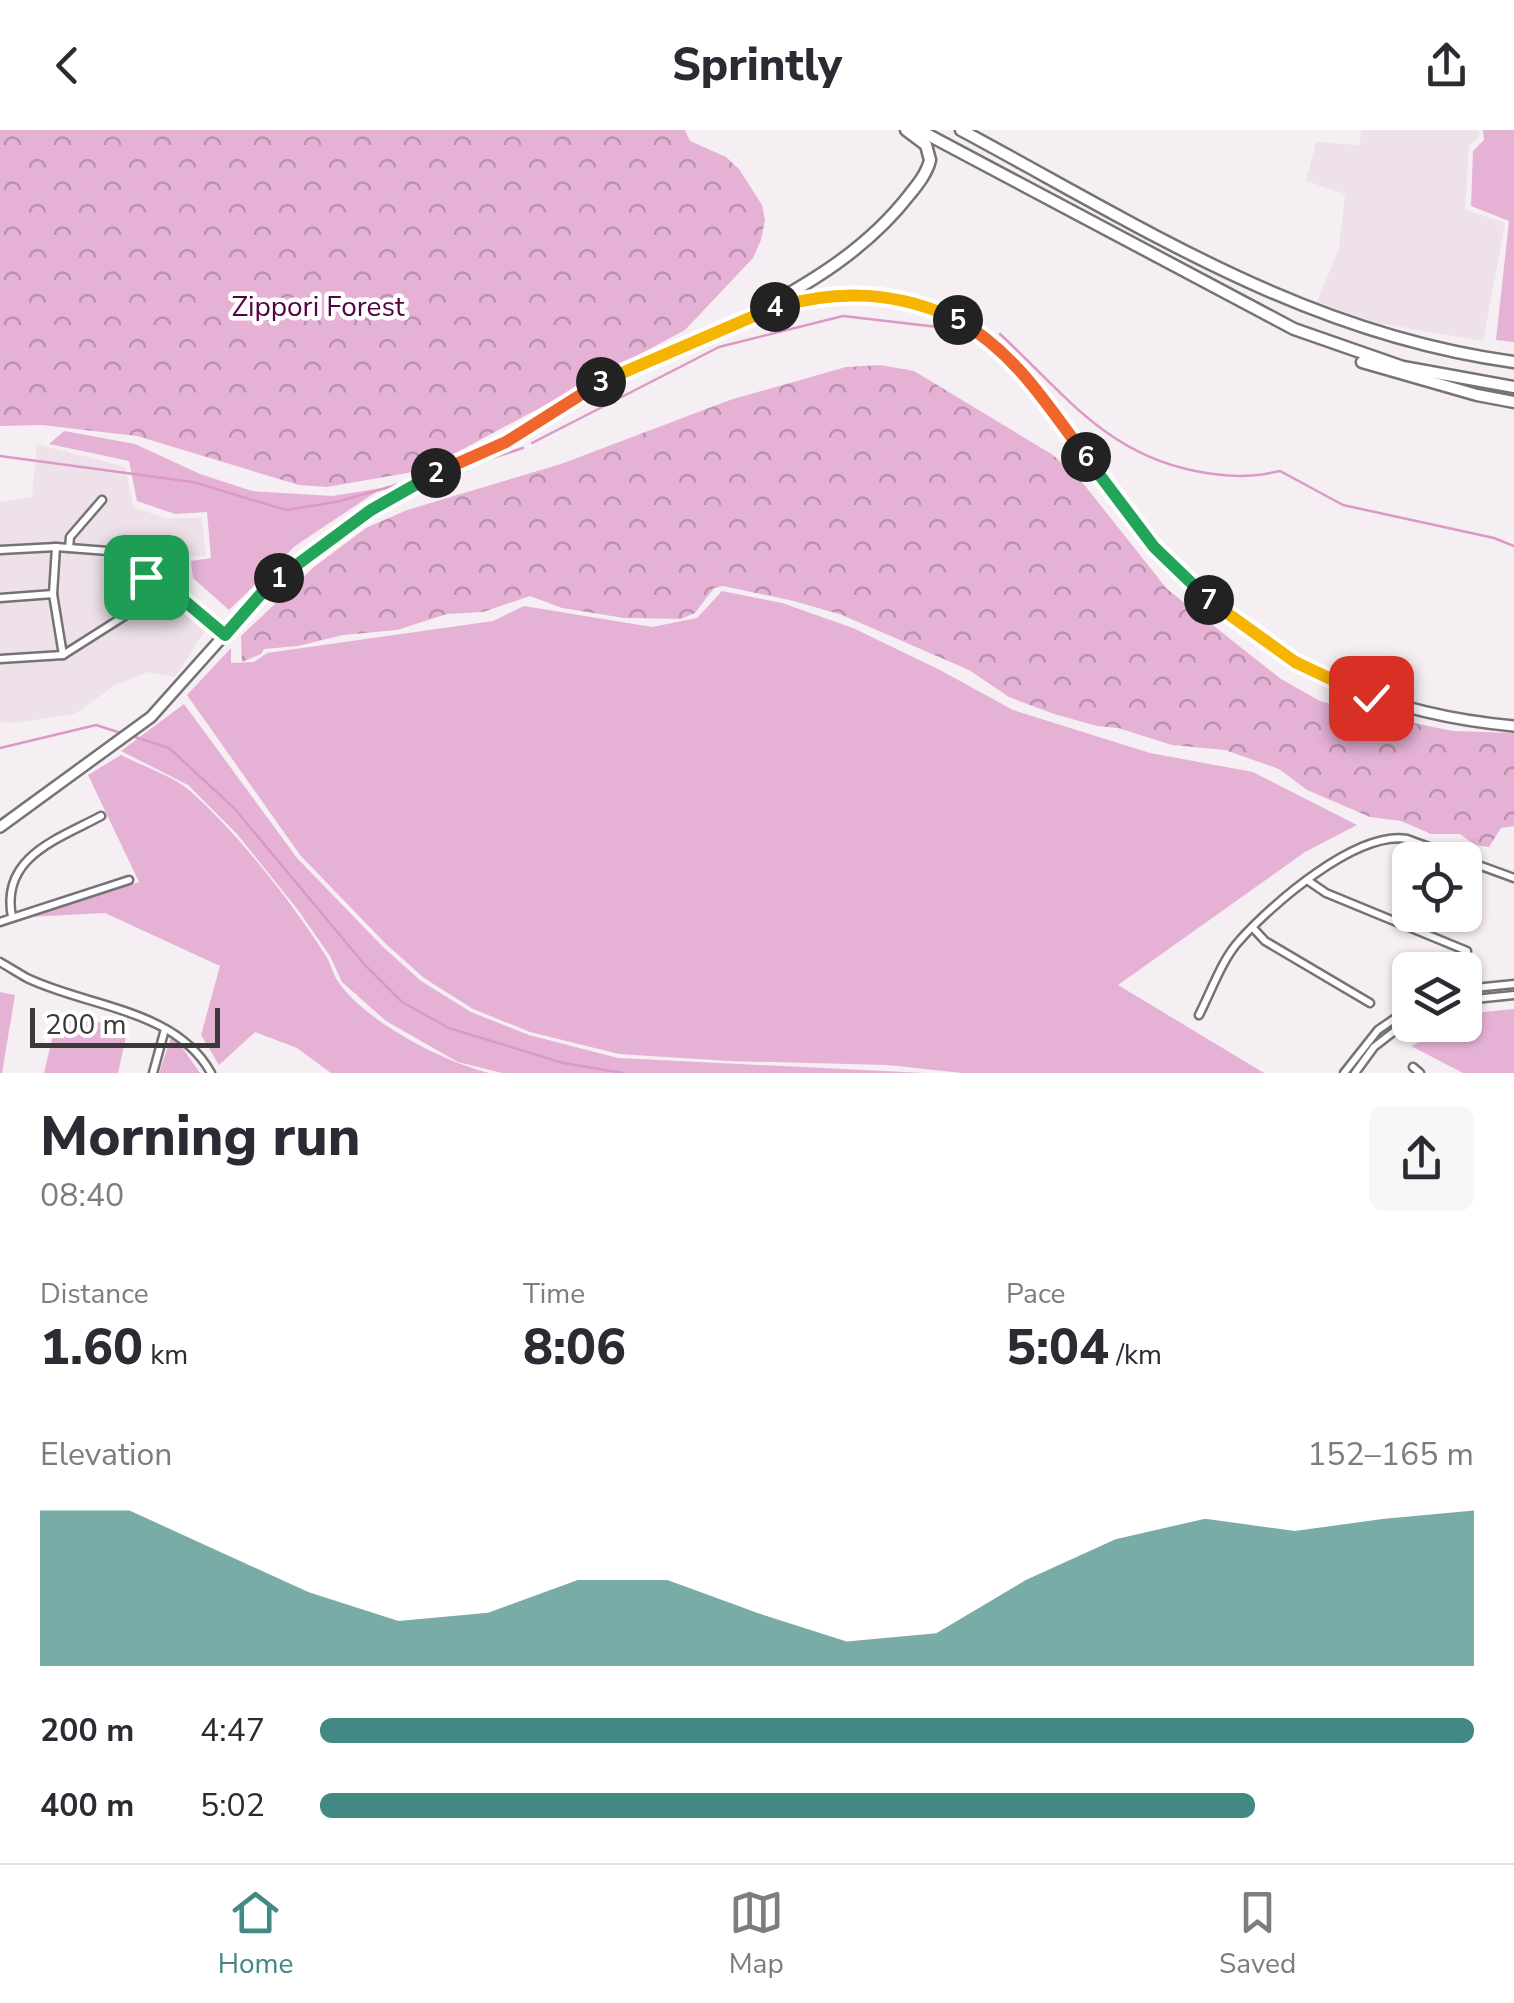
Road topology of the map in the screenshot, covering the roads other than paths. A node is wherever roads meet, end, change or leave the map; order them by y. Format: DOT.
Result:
graph roads {
  1 [pos="906,130"];
  2 [pos="920,130"];
  3 [pos="961,130"];
  4 [pos="1245,305"];
  5 [pos="746,318"];
  6 [pos="1514,360"];
  7 [pos="1514,387"];
  8 [pos="1514,402"];
  9 [pos="102,500"];
  10 [pos="56,547"];
  11 [pos="70,548"];
  12 [pos="0,550"];
  13 [pos="150,574"];
  14 [pos="174,592"];
  15 [pos="53,594"];
  16 [pos="0,598"];
  17 [pos="148,601"];
  18 [pos="225,635"];
  19 [pos="63,655"];
  20 [pos="0,659"];
  21 [pos="1514,726"];
  22 [pos="101,816"];
  23 [pos="0,824"];
  24 [pos="1514,878"];
  25 [pos="130,880"];
  26 [pos="1306,880"];
  27 [pos="12,917"];
  28 [pos="0,922"];
  29 [pos="1253,928"];
  30 [pos="1468,950"];
  31 [pos="0,962"];
  32 [pos="1514,984"];
  33 [pos="1482,987"];
  34 [pos="1514,994"];
  35 [pos="1482,998"];
  36 [pos="1370,1003"];
  37 [pos="1199,1015"];
  38 [pos="1392,1022"];
  39 [pos="165,1029"];
  40 [pos="1392,1033"];
  41 [pos="1413,1067"];
  42 [pos="153,1073"];
  43 [pos="211,1073"];
  44 [pos="1344,1073"];
  45 [pos="1355,1073"];
  46 [pos="1420,1073"];
  1 -- 5 [label="highway"];
  2 -- 4 [label="highway"];
  3 -- 6 [label="highway"];
  4 -- 7 [label="highway"];
  4 -- 8 [label="highway"];
  5 -- 18 [label="main road"];
  5 -- 21 [label="main road"];
  9 -- 11 [label="street"];
  10 -- 11 [label="street"];
  10 -- 12 [label="street"];
  10 -- 15 [label="street"];
  11 -- 13 [label="street"];
  13 -- 14 [label="street"];
  13 -- 17 [label="street"];
  14 -- 17 [label="street"];
  14 -- 18 [label="street"];
  15 -- 16 [label="street"];
  15 -- 19 [label="street"];
  17 -- 19 [label="street"];
  18 -- 23 [label="main road"];
  19 -- 20 [label="street"];
  22 -- 27 [label="street"];
  24 -- 26 [label="street"];
  25 -- 27 [label="street"];
  26 -- 29 [label="street"];
  26 -- 30 [label="street"];
  27 -- 28 [label="street"];
  29 -- 36 [label="street"];
  29 -- 37 [label="street"];
  31 -- 39 [label="street"];
  32 -- 33 [label="street"];
  34 -- 35 [label="street"];
  38 -- 44 [label="street"];
  39 -- 42 [label="street"];
  39 -- 43 [label="street"];
  40 -- 45 [label="street"];
  41 -- 46 [label="street"];
}
